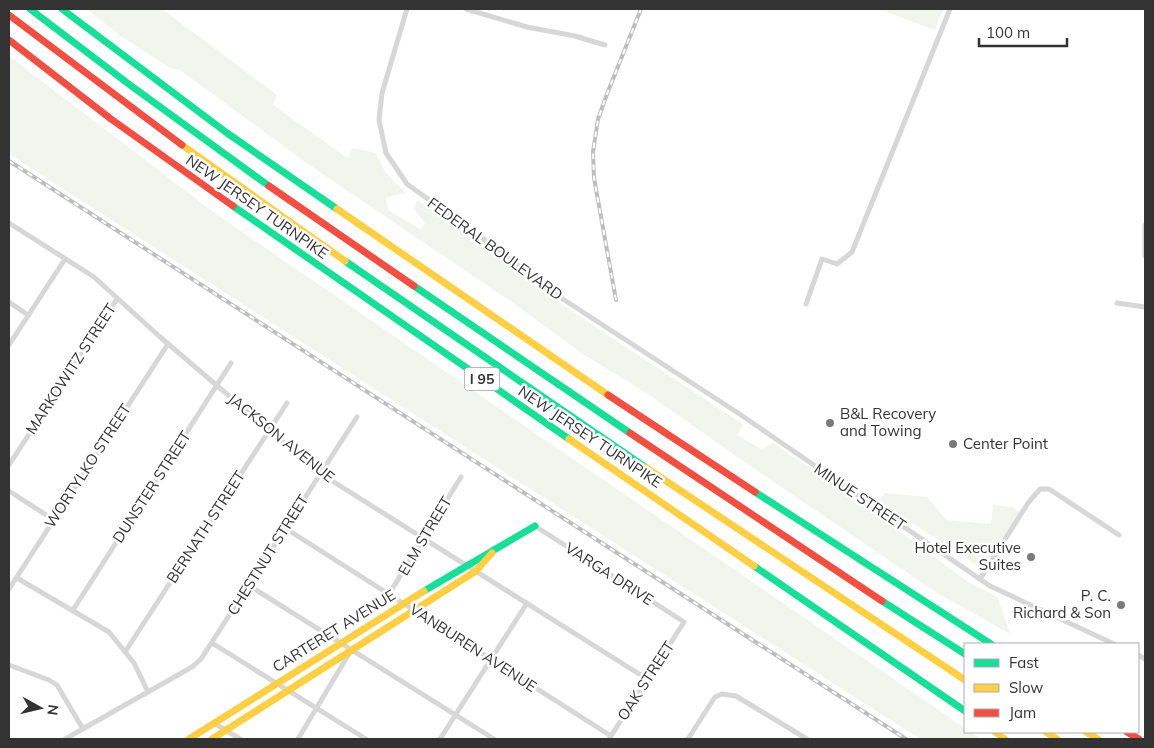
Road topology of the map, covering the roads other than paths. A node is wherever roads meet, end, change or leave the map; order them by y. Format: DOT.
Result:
graph roads {
  1 [pos="30,9"];
  2 [pos="62,9"];
  3 [pos="407,9"];
  4 [pos="466,9"];
  5 [pos="950,9"];
  6 [pos="9,15"];
  7 [pos="9,40"];
  8 [pos="605,45"];
  9 [pos="9,223"];
  10 [pos="1145,225"];
  11 [pos="1145,256"];
  12 [pos="65,259"];
  13 [pos="117,299"];
  14 [pos="9,302"];
  15 [pos="1117,303"];
  16 [pos="806,304"];
  17 [pos="1145,307"];
  18 [pos="28,315"];
  19 [pos="168,344"];
  20 [pos="9,345"];
  21 [pos="231,363"];
  22 [pos="217,385"];
  23 [pos="287,403"];
  24 [pos="741,415"];
  25 [pos="357,417"];
  26 [pos="269,430"];
  27 [pos="9,465"];
  28 [pos="320,473"];
  29 [pos="461,477"];
  30 [pos="9,491"];
  31 [pos="54,520"];
  32 [pos="535,526"];
  33 [pos="285,528"];
  34 [pos="1118,535"];
  35 [pos="424,538"];
  36 [pos="496,549"];
  37 [pos="466,565"];
  38 [pos="476,571"];
  39 [pos="17,578"];
  40 [pos="980,579"];
  41 [pos="248,585"];
  42 [pos="9,589"];
  43 [pos="389,594"];
  44 [pos="404,603"];
  45 [pos="527,603"];
  46 [pos="73,610"];
  47 [pos="414,610"];
  48 [pos="684,622"];
  49 [pos="212,643"];
  50 [pos="988,643"];
  51 [pos="1112,643"];
  52 [pos="340,645"];
  53 [pos="350,651"];
  54 [pos="125,652"];
  55 [pos="964,653"];
  56 [pos="491,660"];
  57 [pos="9,665"];
  58 [pos="647,678"];
  59 [pos="964,679"];
  60 [pos="278,683"];
  61 [pos="288,690"];
  62 [pos="148,692"];
  63 [pos="317,709"];
  64 [pos="964,710"];
  65 [pos="456,715"];
  66 [pos="214,723"];
  67 [pos="83,729"];
  68 [pos="226,730"];
  69 [pos="610,738"];
  70 [pos="64,739"];
  71 [pos="189,739"];
  72 [pos="212,739"];
  73 [pos="240,739"];
  74 [pos="298,739"];
  75 [pos="366,739"];
  76 [pos="440,739"];
  77 [pos="494,739"];
  78 [pos="688,739"];
  79 [pos="807,739"];
  1 -- 55 [label="main road, NEW JERSEY TURNPIKE / I 95"];
  2 -- 50 [label="main road"];
  3 -- 24 [label="street, FEDERAL BOULEVARD"];
  4 -- 8 [label="street"];
  5 -- 16 [label="street"];
  6 -- 59 [label="main road, NEW JERSEY TURNPIKE / I 95"];
  7 -- 64 [label="main road, NEW JERSEY TURNPIKE / I 95"];
  9 -- 12 [label="street, JACKSON AVENUE"];
  10 -- 11 [label="street"];
  12 -- 13 [label="street, JACKSON AVENUE"];
  12 -- 18 [label="street"];
  13 -- 19 [label="street, JACKSON AVENUE"];
  13 -- 27 [label="street, MARKOWITZ STREET"];
  14 -- 18 [label="street"];
  15 -- 17 [label="street"];
  18 -- 20 [label="street"];
  19 -- 22 [label="street, JACKSON AVENUE"];
  19 -- 31 [label="street, WORTYLKO STREET"];
  21 -- 22 [label="street, DUNSTER STREET"];
  22 -- 26 [label="street, JACKSON AVENUE"];
  22 -- 46 [label="street, DUNSTER STREET"];
  23 -- 26 [label="street, BERNATH STREET"];
  24 -- 40 [label="street, MINUE STREET"];
  25 -- 28 [label="street, CHESTNUT STREET"];
  26 -- 28 [label="street, JACKSON AVENUE"];
  26 -- 54 [label="street, BERNATH STREET"];
  28 -- 33 [label="street, CHESTNUT STREET"];
  28 -- 35 [label="street, JACKSON AVENUE"];
  29 -- 35 [label="street, ELM STREET"];
  30 -- 31 [label="street"];
  31 -- 39 [label="street, WORTYLKO STREET"];
  32 -- 36 [label="main road, CARTERET AVENUE"];
  32 -- 48 [label="street, VARGA DRIVE"];
  33 -- 41 [label="street, CHESTNUT STREET"];
  33 -- 43 [label="street, VANBUREN AVENUE"];
  34 -- 40 [label="street"];
  35 -- 37 [label="street, JACKSON AVENUE"];
  35 -- 43 [label="street, ELM STREET"];
  36 -- 37 [label="main road, CARTERET AVENUE"];
  36 -- 38 [label="main road, CARTERET AVENUE"];
  37 -- 38 [label="street, JACKSON AVENUE"];
  37 -- 44 [label="main road, CARTERET AVENUE"];
  38 -- 45 [label="street, JACKSON AVENUE"];
  38 -- 47 [label="main road, CARTERET AVENUE"];
  39 -- 42 [label="street, WORTYLKO STREET"];
  39 -- 46 [label="street"];
  40 -- 51 [label="street, MINUE STREET"];
  41 -- 49 [label="street, CHESTNUT STREET"];
  41 -- 52 [label="street"];
  43 -- 44 [label="street, VANBUREN AVENUE"];
  44 -- 47 [label="street, VANBUREN AVENUE"];
  44 -- 52 [label="main road, CARTERET AVENUE"];
  45 -- 56 [label="street"];
  45 -- 58 [label="street, JACKSON AVENUE"];
  46 -- 54 [label="street"];
  47 -- 53 [label="main road, CARTERET AVENUE"];
  47 -- 56 [label="street, VANBUREN AVENUE"];
  48 -- 58 [label="street, OAK STREET"];
  49 -- 60 [label="street"];
  49 -- 62 [label="street, CHESTNUT STREET"];
  52 -- 53 [label="street"];
  52 -- 60 [label="main road, CARTERET AVENUE"];
  53 -- 61 [label="main road, CARTERET AVENUE"];
  53 -- 63 [label="street"];
  53 -- 65 [label="street"];
  54 -- 62 [label="street"];
  56 -- 65 [label="street"];
  56 -- 69 [label="street, VANBUREN AVENUE"];
  57 -- 67 [label="street"];
  58 -- 69 [label="street, OAK STREET"];
  60 -- 61 [label="street"];
  60 -- 66 [label="main road, CARTERET AVENUE"];
  61 -- 63 [label="street"];
  61 -- 68 [label="main road, CARTERET AVENUE"];
  62 -- 67 [label="street, CHESTNUT STREET"];
  63 -- 74 [label="street"];
  63 -- 75 [label="street"];
  65 -- 76 [label="street"];
  65 -- 77 [label="street"];
  66 -- 68 [label="street"];
  66 -- 71 [label="main road, CARTERET AVENUE"];
  67 -- 70 [label="street, CHESTNUT STREET"];
  68 -- 72 [label="main road, CARTERET AVENUE"];
  68 -- 73 [label="street"];
  78 -- 79 [label="street"];
}
